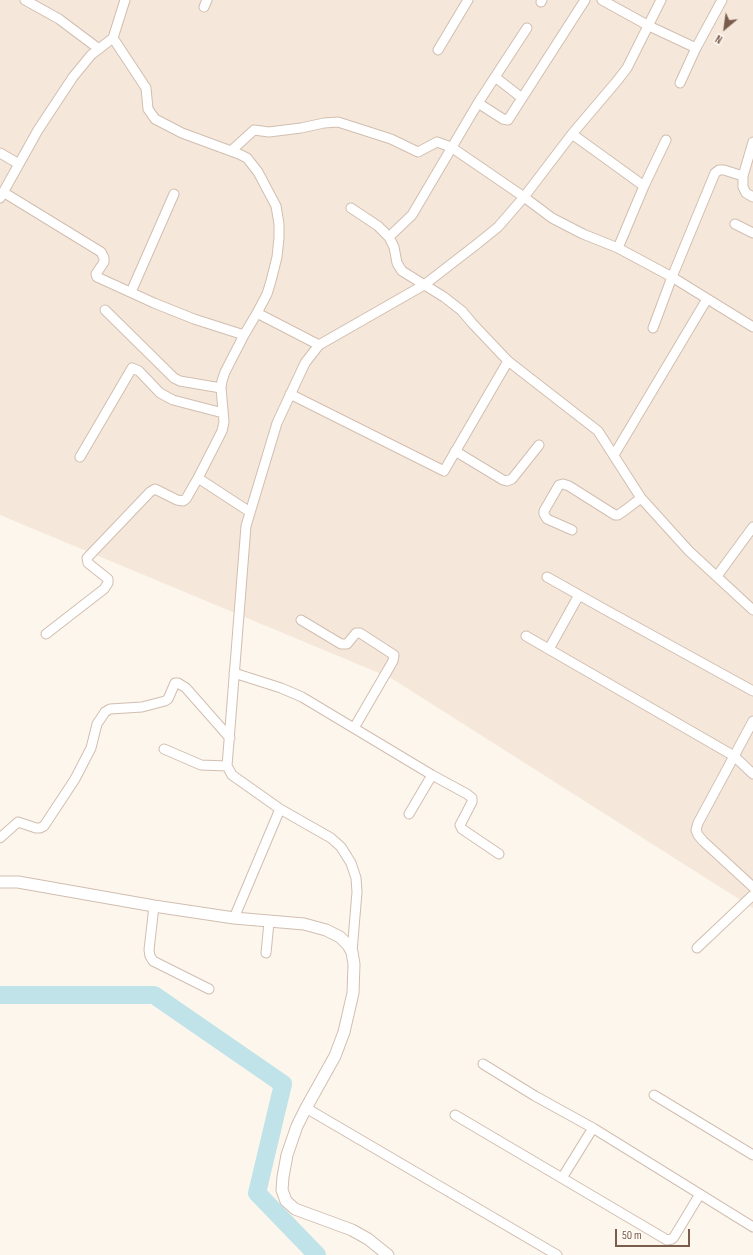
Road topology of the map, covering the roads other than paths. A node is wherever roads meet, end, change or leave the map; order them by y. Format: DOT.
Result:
graph roads {
  1 [pos="24,0"];
  2 [pos="125,0"];
  3 [pos="468,0"];
  4 [pos="585,0"];
  5 [pos="602,0"];
  6 [pos="661,0"];
  7 [pos="722,0"];
  8 [pos="649,26"];
  9 [pos="527,28"];
  10 [pos="113,38"];
  11 [pos="100,48"];
  12 [pos="696,48"];
  13 [pos="438,50"];
  14 [pos="494,77"];
  15 [pos="680,83"];
  16 [pos="522,98"];
  17 [pos="478,103"];
  18 [pos="572,134"];
  19 [pos="666,140"];
  20 [pos="753,142"];
  21 [pos="451,147"];
  22 [pos="231,151"];
  23 [pos="0,153"];
  24 [pos="19,164"];
  25 [pos="743,176"];
  26 [pos="644,186"];
  27 [pos="174,194"];
  28 [pos="2,195"];
  29 [pos="524,197"];
  30 [pos="753,197"];
  31 [pos="351,208"];
  32 [pos="735,224"];
  33 [pos="753,233"];
  34 [pos="389,237"];
  35 [pos="618,248"];
  36 [pos="672,277"];
  37 [pos="424,285"];
  38 [pos="131,292"];
  39 [pos="707,298"];
  40 [pos="105,310"];
  41 [pos="257,313"];
  42 [pos="753,326"];
  43 [pos="653,328"];
  44 [pos="244,335"];
  45 [pos="319,345"];
  46 [pos="508,362"];
  47 [pos="221,388"];
  48 [pos="290,394"];
  49 [pos="223,413"];
  50 [pos="539,446"];
  51 [pos="455,451"];
  52 [pos="614,455"];
  53 [pos="80,457"];
  54 [pos="198,478"];
  55 [pos="641,498"];
  56 [pos="250,512"];
  57 [pos="753,527"];
  58 [pos="572,530"];
  59 [pos="716,576"];
  60 [pos="546,577"];
  61 [pos="579,595"];
  62 [pos="753,610"];
  63 [pos="302,620"];
  64 [pos="46,634"];
  65 [pos="526,636"];
  66 [pos="549,649"];
  67 [pos="234,673"];
  68 [pos="753,691"];
  69 [pos="753,721"];
  70 [pos="354,728"];
  71 [pos="230,738"];
  72 [pos="164,750"];
  73 [pos="734,756"];
  74 [pos="227,766"];
  75 [pos="753,774"];
  76 [pos="432,775"];
  77 [pos="280,810"];
  78 [pos="409,814"];
  79 [pos="0,838"];
  80 [pos="500,854"];
  81 [pos="0,882"];
  82 [pos="753,887"];
  83 [pos="753,895"];
  84 [pos="154,906"];
  85 [pos="234,918"];
  86 [pos="269,922"];
  87 [pos="698,948"];
  88 [pos="352,952"];
  89 [pos="266,953"];
  90 [pos="209,989"];
  91 [pos="484,1064"];
  92 [pos="654,1095"];
  93 [pos="306,1108"];
  94 [pos="455,1115"];
  95 [pos="593,1128"];
  96 [pos="753,1155"];
  97 [pos="562,1178"];
  98 [pos="700,1194"];
  99 [pos="753,1227"];
  100 [pos="551,1254"];
  101 [pos="388,1255"];
  1 -- 11 [label="street"];
  2 -- 10 [label="street"];
  3 -- 13 [label="street"];
  4 -- 16 [label="street"];
  5 -- 8 [label="street"];
  6 -- 8 [label="street"];
  7 -- 12 [label="street"];
  8 -- 12 [label="street"];
  8 -- 18 [label="street"];
  9 -- 14 [label="street"];
  10 -- 11 [label="street"];
  10 -- 22 [label="street"];
  11 -- 24 [label="street"];
  12 -- 15 [label="street"];
  14 -- 16 [label="street"];
  14 -- 17 [label="street"];
  16 -- 17 [label="street"];
  17 -- 21 [label="street"];
  18 -- 26 [label="street"];
  18 -- 29 [label="street"];
  19 -- 26 [label="street"];
  20 -- 25 [label="street"];
  21 -- 22 [label="street"];
  21 -- 29 [label="street"];
  21 -- 34 [label="street"];
  22 -- 41 [label="street"];
  23 -- 24 [label="street"];
  24 -- 28 [label="street"];
  25 -- 30 [label="street"];
  25 -- 36 [label="street"];
  26 -- 35 [label="street"];
  27 -- 38 [label="street"];
  28 -- 38 [label="street"];
  29 -- 35 [label="street"];
  29 -- 37 [label="street"];
  31 -- 34 [label="street"];
  32 -- 33 [label="street"];
  34 -- 37 [label="street"];
  35 -- 36 [label="street"];
  36 -- 39 [label="street"];
  36 -- 43 [label="street"];
  37 -- 45 [label="street"];
  37 -- 46 [label="street"];
  38 -- 44 [label="street"];
  39 -- 42 [label="street"];
  39 -- 52 [label="street"];
  40 -- 47 [label="street"];
  41 -- 44 [label="street"];
  41 -- 45 [label="street"];
  44 -- 47 [label="street"];
  45 -- 48 [label="street"];
  46 -- 51 [label="street"];
  46 -- 52 [label="street"];
  47 -- 49 [label="street"];
  48 -- 51 [label="street"];
  48 -- 56 [label="street"];
  49 -- 53 [label="street"];
  49 -- 54 [label="street"];
  50 -- 51 [label="street"];
  52 -- 55 [label="street"];
  54 -- 56 [label="street"];
  54 -- 64 [label="street"];
  55 -- 58 [label="street"];
  55 -- 59 [label="street"];
  56 -- 67 [label="street"];
  57 -- 59 [label="street"];
  59 -- 62 [label="street"];
  60 -- 61 [label="street"];
  61 -- 66 [label="street"];
  61 -- 68 [label="street"];
  63 -- 70 [label="street"];
  65 -- 66 [label="street"];
  66 -- 73 [label="street"];
  67 -- 70 [label="street"];
  67 -- 71 [label="street"];
  69 -- 73 [label="street"];
  70 -- 76 [label="street"];
  71 -- 74 [label="street"];
  71 -- 79 [label="street"];
  72 -- 74 [label="street"];
  73 -- 75 [label="street"];
  73 -- 82 [label="street"];
  74 -- 77 [label="street"];
  76 -- 78 [label="street"];
  76 -- 80 [label="street"];
  77 -- 85 [label="street"];
  77 -- 88 [label="street"];
  81 -- 84 [label="street"];
  83 -- 87 [label="street"];
  84 -- 85 [label="street"];
  84 -- 90 [label="street"];
  85 -- 86 [label="street"];
  86 -- 88 [label="street"];
  86 -- 89 [label="street"];
  88 -- 93 [label="street"];
  91 -- 95 [label="street"];
  92 -- 96 [label="street"];
  93 -- 100 [label="street"];
  93 -- 101 [label="street"];
  94 -- 97 [label="street"];
  95 -- 97 [label="street"];
  95 -- 98 [label="street"];
  97 -- 98 [label="street"];
  98 -- 99 [label="street"];
}
